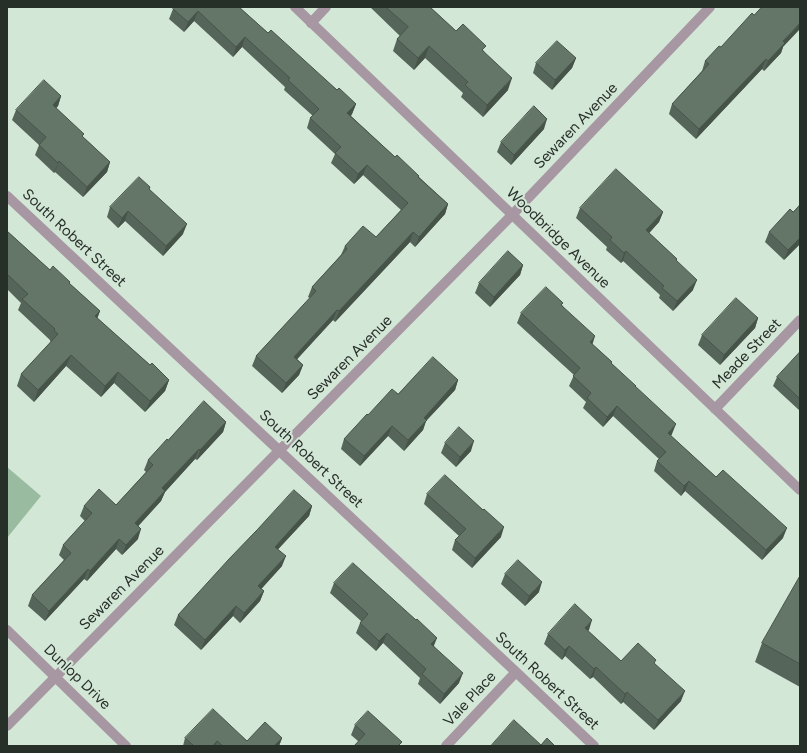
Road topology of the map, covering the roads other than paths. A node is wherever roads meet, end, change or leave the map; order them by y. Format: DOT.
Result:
graph roads {
  1 [pos="295,7"];
  2 [pos="326,7"];
  3 [pos="710,7"];
  4 [pos="311,23"];
  5 [pos="7,196"];
  6 [pos="512,215"];
  7 [pos="800,320"];
  8 [pos="715,409"];
  9 [pos="279,450"];
  10 [pos="800,490"];
  11 [pos="7,630"];
  12 [pos="516,672"];
  13 [pos="55,677"];
  14 [pos="7,726"];
  15 [pos="126,746"];
  16 [pos="446,746"];
  17 [pos="594,746"];
  1 -- 4 [label="street, Woodbridge Avenue"];
  2 -- 4 [label="street"];
  3 -- 6 [label="street, Sewaren Avenue"];
  4 -- 6 [label="street, Woodbridge Avenue"];
  5 -- 9 [label="street, South Robert Street"];
  6 -- 8 [label="street, Woodbridge Avenue"];
  6 -- 9 [label="street, Sewaren Avenue"];
  7 -- 8 [label="street, Meade Street"];
  8 -- 10 [label="street, Woodbridge Avenue"];
  9 -- 12 [label="street, South Robert Street"];
  9 -- 13 [label="street, Sewaren Avenue"];
  11 -- 13 [label="street, Dunlop Drive"];
  12 -- 16 [label="street, Vale Place"];
  12 -- 17 [label="street, South Robert Street"];
  13 -- 14 [label="street, Sewaren Avenue"];
  13 -- 15 [label="street, Dunlop Drive"];
}
